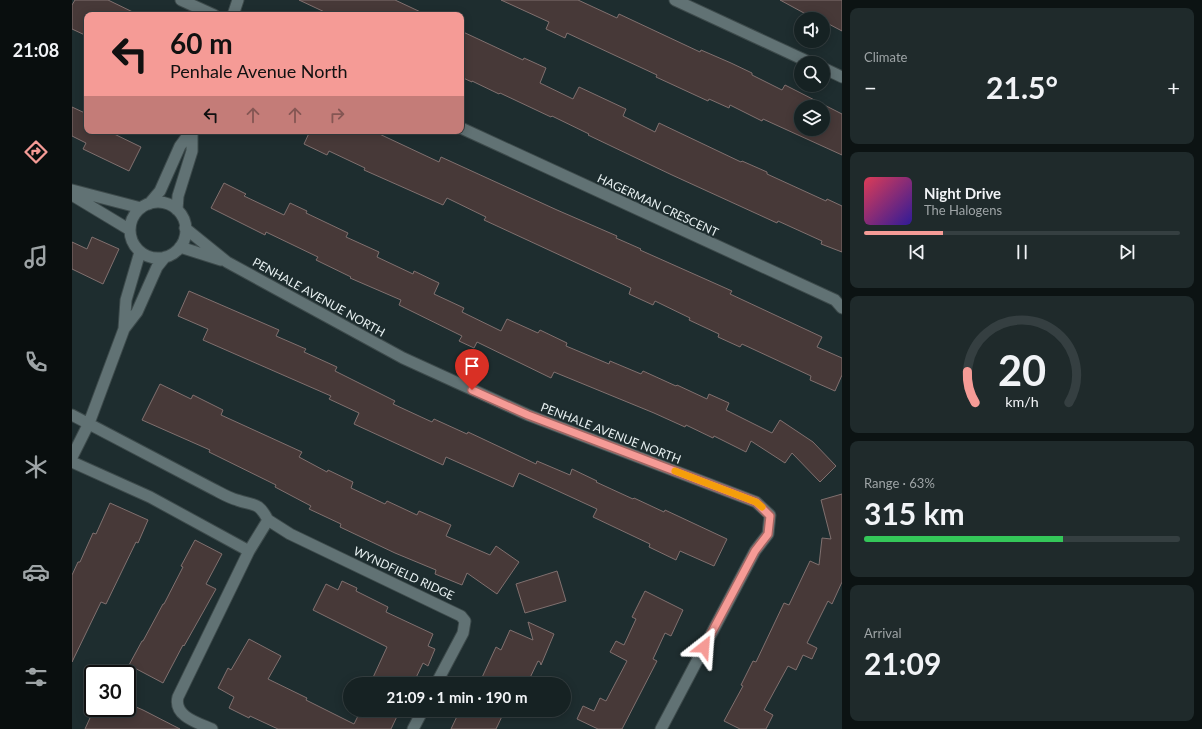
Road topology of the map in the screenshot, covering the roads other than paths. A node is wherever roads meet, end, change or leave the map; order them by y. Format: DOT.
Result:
graph roads {
  1 [pos="181,0"];
  2 [pos="238,0"];
  3 [pos="676,0"];
  4 [pos="207,12"];
  5 [pos="234,12"];
  6 [pos="796,56"];
  7 [pos="830,71"];
  8 [pos="842,77"];
  9 [pos="464,129"];
  10 [pos="189,134"];
  11 [pos="191,134"];
  12 [pos="72,190"];
  13 [pos="72,195"];
  14 [pos="145,206"];
  15 [pos="177,210"];
  16 [pos="186,228"];
  17 [pos="130,230"];
  18 [pos="180,247"];
  19 [pos="140,252"];
  20 [pos="165,258"];
  21 [pos="227,262"];
  22 [pos="842,308"];
  23 [pos="124,329"];
  24 [pos="72,415"];
  25 [pos="89,424"];
  26 [pos="72,457"];
  27 [pos="72,462"];
  28 [pos="268,520"];
  29 [pos="248,551"];
  30 [pos="440,677"];
  31 [pos="419,717"];
  32 [pos="212,729"];
  33 [pos="413,729"];
  34 [pos="660,729"];
  1 -- 4 [label="street"];
  2 -- 5 [label="street"];
  3 -- 6 [label="street"];
  7 -- 8 [label="street"];
  9 -- 22 [label="street, HAGERMAN CRESCENT"];
  10 -- 14 [label="street"];
  11 -- 15 [label="street"];
  12 -- 14 [label="street"];
  13 -- 17 [label="street"];
  14 -- 15 [label="street"];
  14 -- 17 [label="street"];
  15 -- 16 [label="street"];
  16 -- 18 [label="street"];
  16 -- 21 [label="street, PENHALE AVENUE NORTH"];
  17 -- 19 [label="street"];
  18 -- 20 [label="street"];
  18 -- 21 [label="street, PENHALE AVENUE NORTH"];
  19 -- 20 [label="street"];
  19 -- 23 [label="street"];
  20 -- 23 [label="street"];
  21 -- 34 [label="street, PENHALE AVENUE NORTH"];
  23 -- 25 [label="street"];
  24 -- 25 [label="street, WYNDFIELD RIDGE"];
  25 -- 26 [label="street"];
  25 -- 28 [label="street, WYNDFIELD RIDGE"];
  27 -- 29 [label="street"];
  28 -- 29 [label="street"];
  28 -- 30 [label="street, WYNDFIELD RIDGE"];
  29 -- 32 [label="street"];
  31 -- 33 [label="street"];
}
